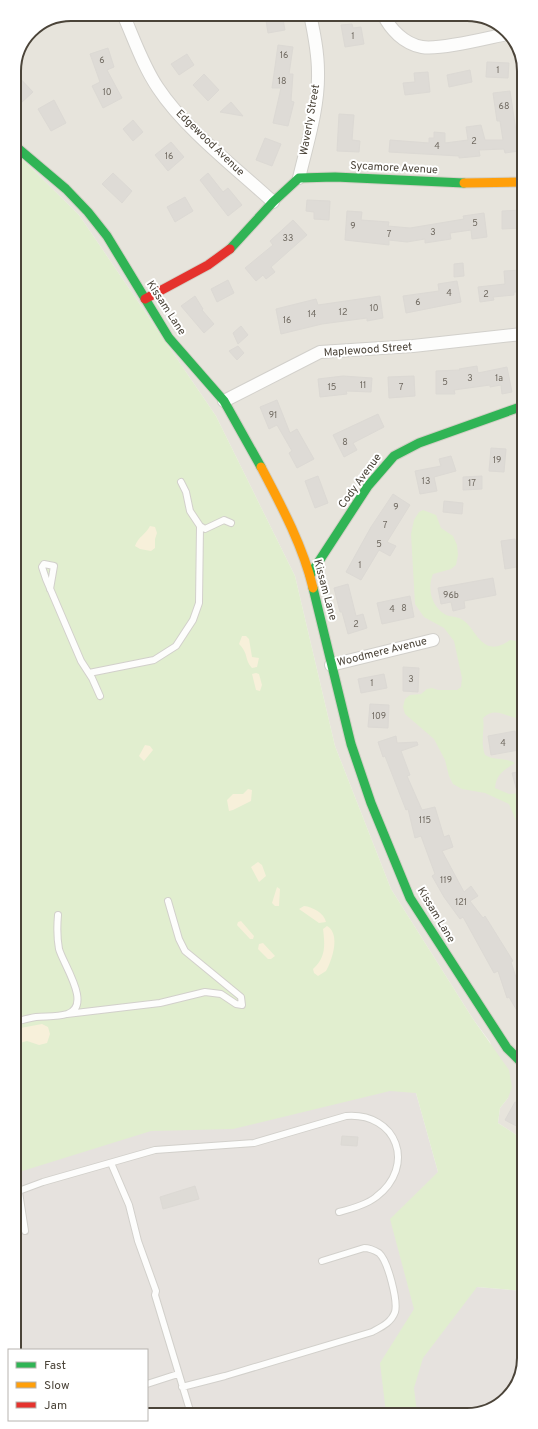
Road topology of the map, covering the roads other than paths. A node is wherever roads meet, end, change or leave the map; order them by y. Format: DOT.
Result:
graph roads {
  1 [pos="126,21"];
  2 [pos="311,21"];
  3 [pos="386,21"];
  4 [pos="502,35"];
  5 [pos="21,151"];
  6 [pos="299,178"];
  7 [pos="517,182"];
  8 [pos="273,202"];
  9 [pos="145,299"];
  10 [pos="517,335"];
  11 [pos="224,401"];
  12 [pos="517,408"];
  13 [pos="181,482"];
  14 [pos="231,523"];
  15 [pos="200,526"];
  16 [pos="310,575"];
  17 [pos="50,589"];
  18 [pos="432,640"];
  19 [pos="331,665"];
  20 [pos="89,673"];
  21 [pos="100,696"];
  22 [pos="168,901"];
  23 [pos="58,915"];
  24 [pos="68,1014"];
  25 [pos="21,1021"];
  26 [pos="517,1058"];
  27 [pos="111,1163"];
  28 [pos="21,1190"];
  29 [pos="21,1209"];
  30 [pos="339,1212"];
  31 [pos="26,1231"];
  32 [pos="322,1261"];
  33 [pos="178,1374"];
  34 [pos="148,1384"];
  35 [pos="182,1387"];
  36 [pos="189,1408"];
  1 -- 8 [label="street, Edgewood Avenue"];
  2 -- 6 [label="street, Waverly Street"];
  3 -- 4 [label="street"];
  5 -- 9 [label="street, Kissam Lane"];
  6 -- 7 [label="street, Sycamore Avenue"];
  6 -- 8 [label="street"];
  8 -- 9 [label="street"];
  9 -- 11 [label="street, Kissam Lane"];
  10 -- 11 [label="street, Maplewood Street"];
  11 -- 16 [label="street, Kissam Lane"];
  12 -- 16 [label="street, Cody Avenue"];
  13 -- 15 [label="lane"];
  14 -- 15 [label="lane"];
  15 -- 20 [label="lane"];
  16 -- 19 [label="street, Kissam Lane"];
  17 -- 20 [label="lane"];
  18 -- 19 [label="street, Woodmere Avenue"];
  19 -- 26 [label="street, Kissam Lane"];
  20 -- 21 [label="lane"];
  22 -- 24 [label="lane"];
  23 -- 24 [label="lane"];
  24 -- 25 [label="lane"];
  27 -- 28 [label="lane"];
  27 -- 30 [label="lane"];
  27 -- 33 [label="lane"];
  29 -- 31 [label="lane"];
  32 -- 35 [label="lane"];
  33 -- 34 [label="lane"];
  33 -- 35 [label="lane"];
  35 -- 36 [label="lane"];
}
